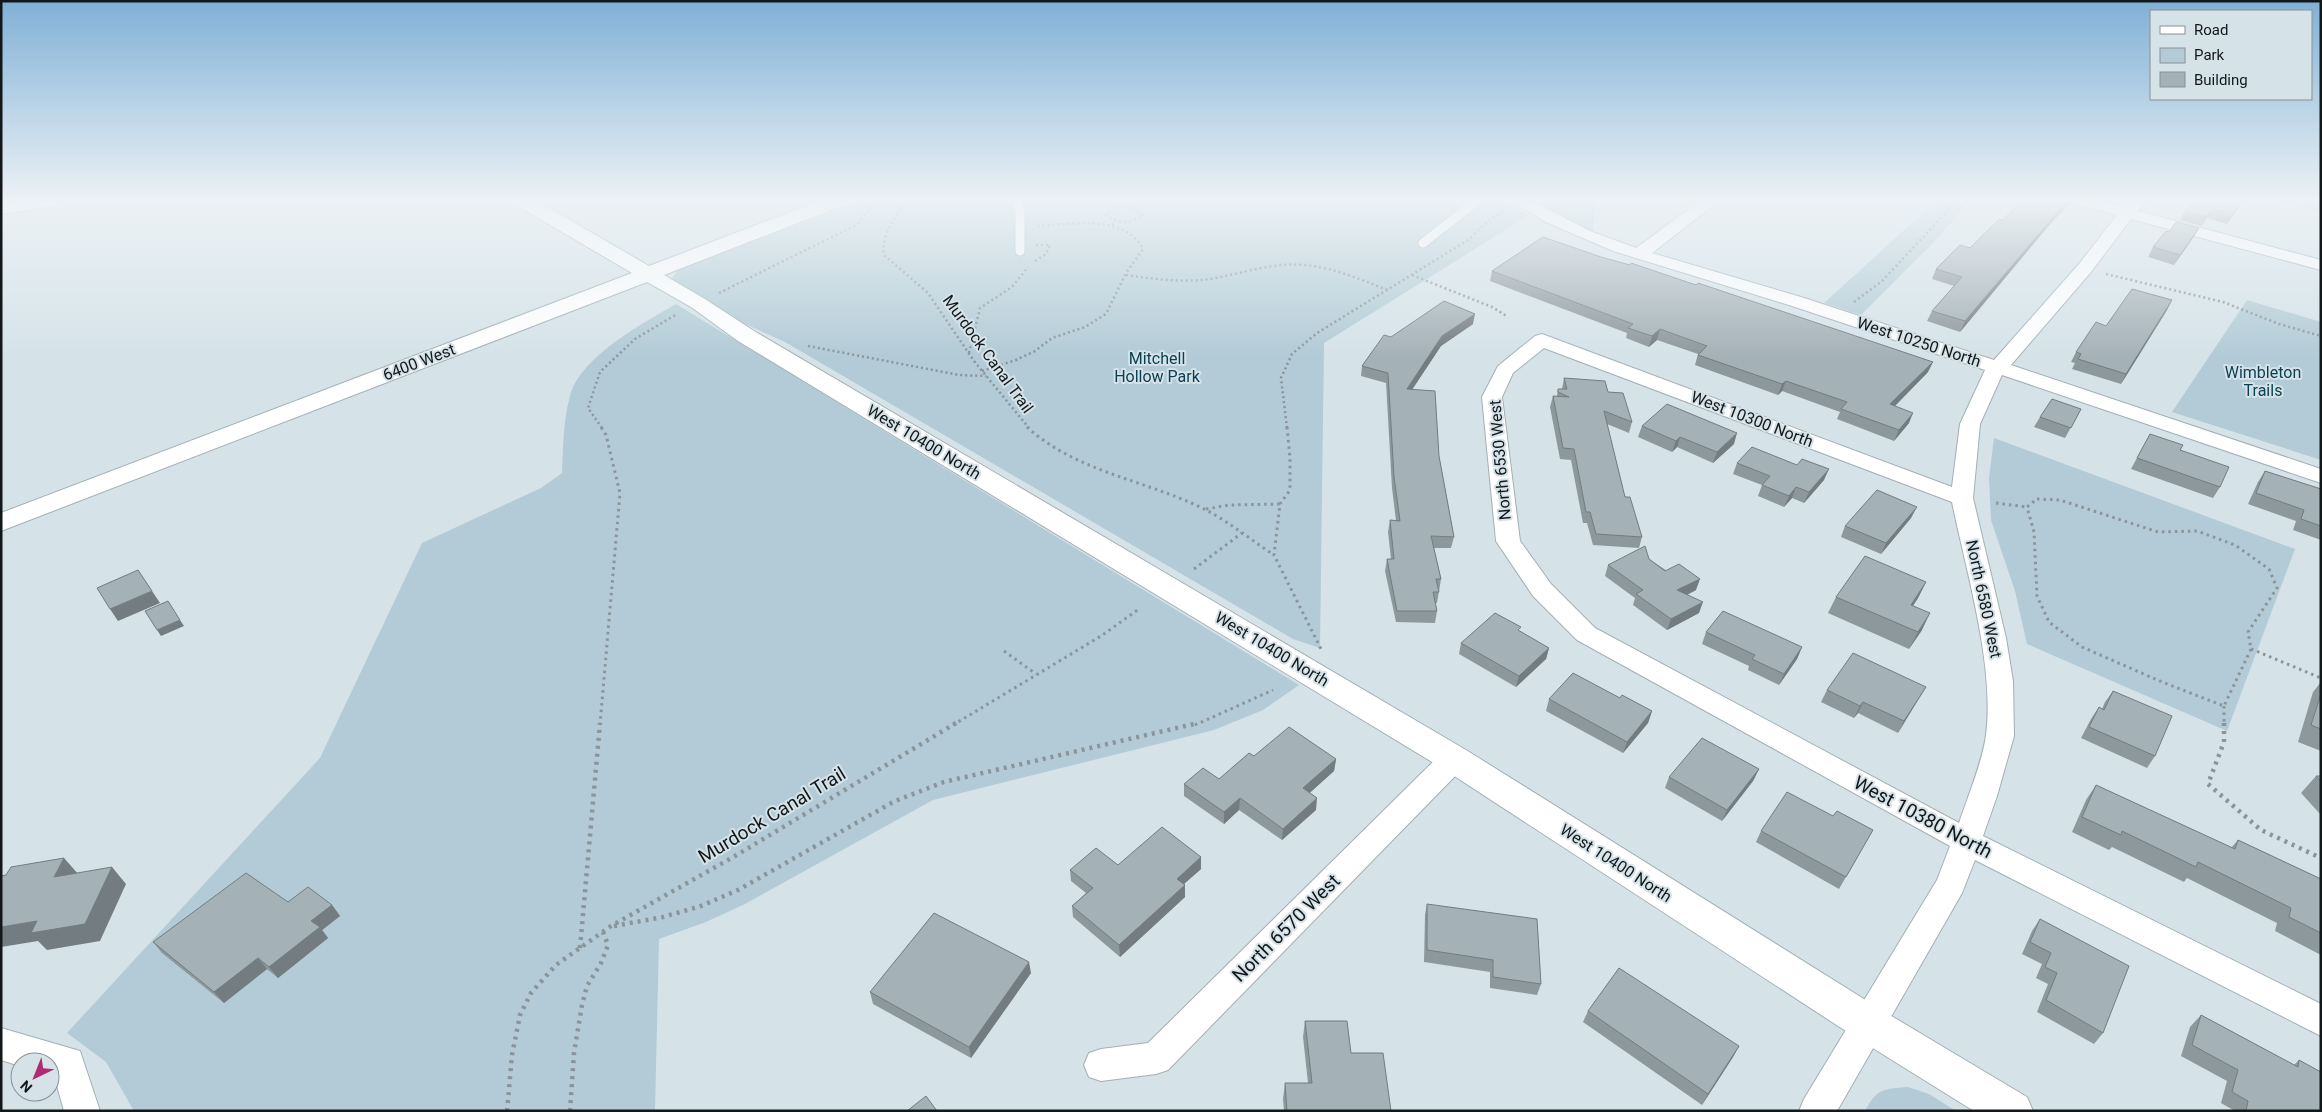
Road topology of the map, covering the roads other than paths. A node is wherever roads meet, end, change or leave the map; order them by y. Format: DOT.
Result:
graph roads {
  1 [pos="612,253"];
  2 [pos="703,253"];
  3 [pos="1636,253"];
  4 [pos="2097,253"];
  5 [pos="2282,253"];
  6 [pos="1639,254"];
  7 [pos="2321,265"];
  8 [pos="648,274"];
  9 [pos="1542,340"];
  10 [pos="1997,367"];
  11 [pos="2321,476"];
  12 [pos="1962,498"];
  13 [pos="1,523"];
  14 [pos="1542,590"];
  15 [pos="1454,759"];
  16 [pos="1966,841"];
  17 [pos="2321,1021"];
  18 [pos="1869,1024"];
  19 [pos="1,1044"];
  20 [pos="1101,1065"];
  21 [pos="82,1111"];
  22 [pos="1817,1111"];
  23 [pos="2012,1111"];
  1 -- 8 [label="street, West 10400 North"];
  2 -- 8 [label="street, 6400 West"];
  3 -- 6 [label="street, West 10250 North"];
  4 -- 10 [label="street, North 6580 West"];
  5 -- 7 [label="street"];
  6 -- 10 [label="street, West 10250 North"];
  8 -- 13 [label="street, 6400 West"];
  8 -- 15 [label="street, West 10400 North"];
  9 -- 12 [label="street, West 10300 North"];
  9 -- 14 [label="street, North 6530 West"];
  10 -- 11 [label="street, West 10250 North"];
  10 -- 12 [label="street, North 6580 West"];
  12 -- 16 [label="street, North 6580 West"];
  14 -- 16 [label="street, West 10380 North"];
  15 -- 18 [label="street, West 10400 North"];
  15 -- 20 [label="street, North 6570 West"];
  16 -- 17 [label="street, West 10380 North"];
  16 -- 18 [label="street, North 6580 West"];
  18 -- 22 [label="street, North 6580 West"];
  18 -- 23 [label="street, West 10400 North"];
  19 -- 21 [label="street"];
}
